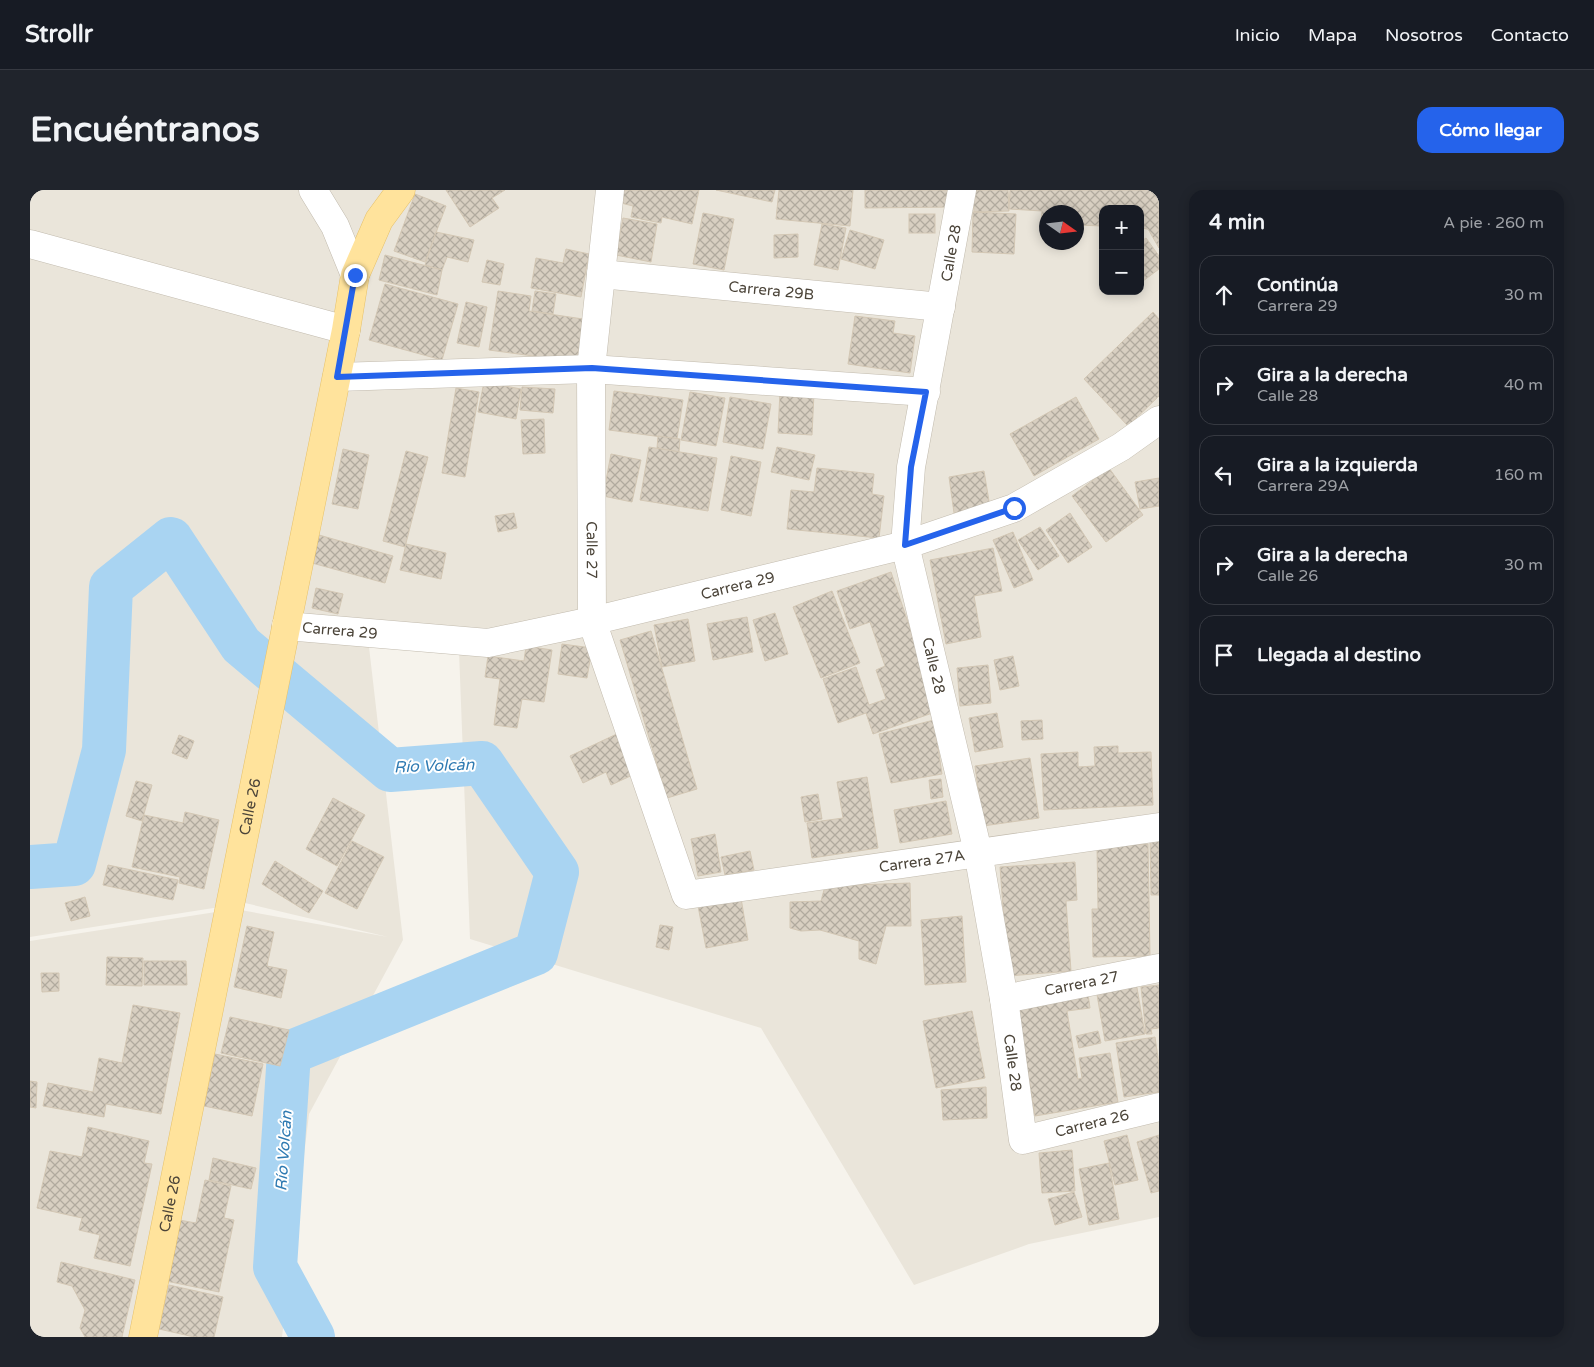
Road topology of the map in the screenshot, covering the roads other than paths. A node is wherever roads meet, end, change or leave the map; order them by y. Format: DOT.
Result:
graph roads {
  1 [pos="313,190"];
  2 [pos="401,190"];
  3 [pos="610,190"];
  4 [pos="962,190"];
  5 [pos="30,244"];
  6 [pos="601,274"];
  7 [pos="355,275"];
  8 [pos="942,307"];
  9 [pos="346,330"];
  10 [pos="592,368"];
  11 [pos="337,377"];
  12 [pos="926,392"];
  13 [pos="1159,420"];
  14 [pos="905,545"];
  15 [pos="592,621"];
  16 [pos="285,633"];
  17 [pos="1159,827"];
  18 [pos="978,852"];
  19 [pos="686,895"];
  20 [pos="1159,968"];
  21 [pos="1004,999"];
  22 [pos="1159,1107"];
  23 [pos="1023,1140"];
  24 [pos="143,1337"];
  1 -- 7 [label="street"];
  2 -- 7 [label="main road, Calle 26"];
  3 -- 6 [label="street, Calle 27"];
  4 -- 8 [label="street, Calle 28"];
  5 -- 9 [label="street"];
  6 -- 8 [label="street, Carrera 29B"];
  6 -- 10 [label="street, Calle 27"];
  7 -- 9 [label="main road, Calle 26"];
  8 -- 12 [label="street, Calle 28"];
  9 -- 11 [label="main road, Calle 26"];
  10 -- 11 [label="street"];
  10 -- 12 [label="street"];
  10 -- 15 [label="street, Calle 27"];
  11 -- 16 [label="main road, Calle 26"];
  12 -- 14 [label="street, Calle 28"];
  13 -- 14 [label="street, Carrera 29"];
  14 -- 15 [label="street, Carrera 29"];
  14 -- 18 [label="street, Calle 28"];
  15 -- 16 [label="street, Carrera 29"];
  15 -- 19 [label="street, Calle 27"];
  16 -- 24 [label="main road, Calle 26"];
  17 -- 18 [label="street, Carrera 27A"];
  18 -- 19 [label="street, Carrera 27A"];
  18 -- 21 [label="street, Calle 28"];
  20 -- 21 [label="street, Carrera 27"];
  21 -- 23 [label="street, Calle 28"];
  22 -- 23 [label="street, Carrera 26"];
}
